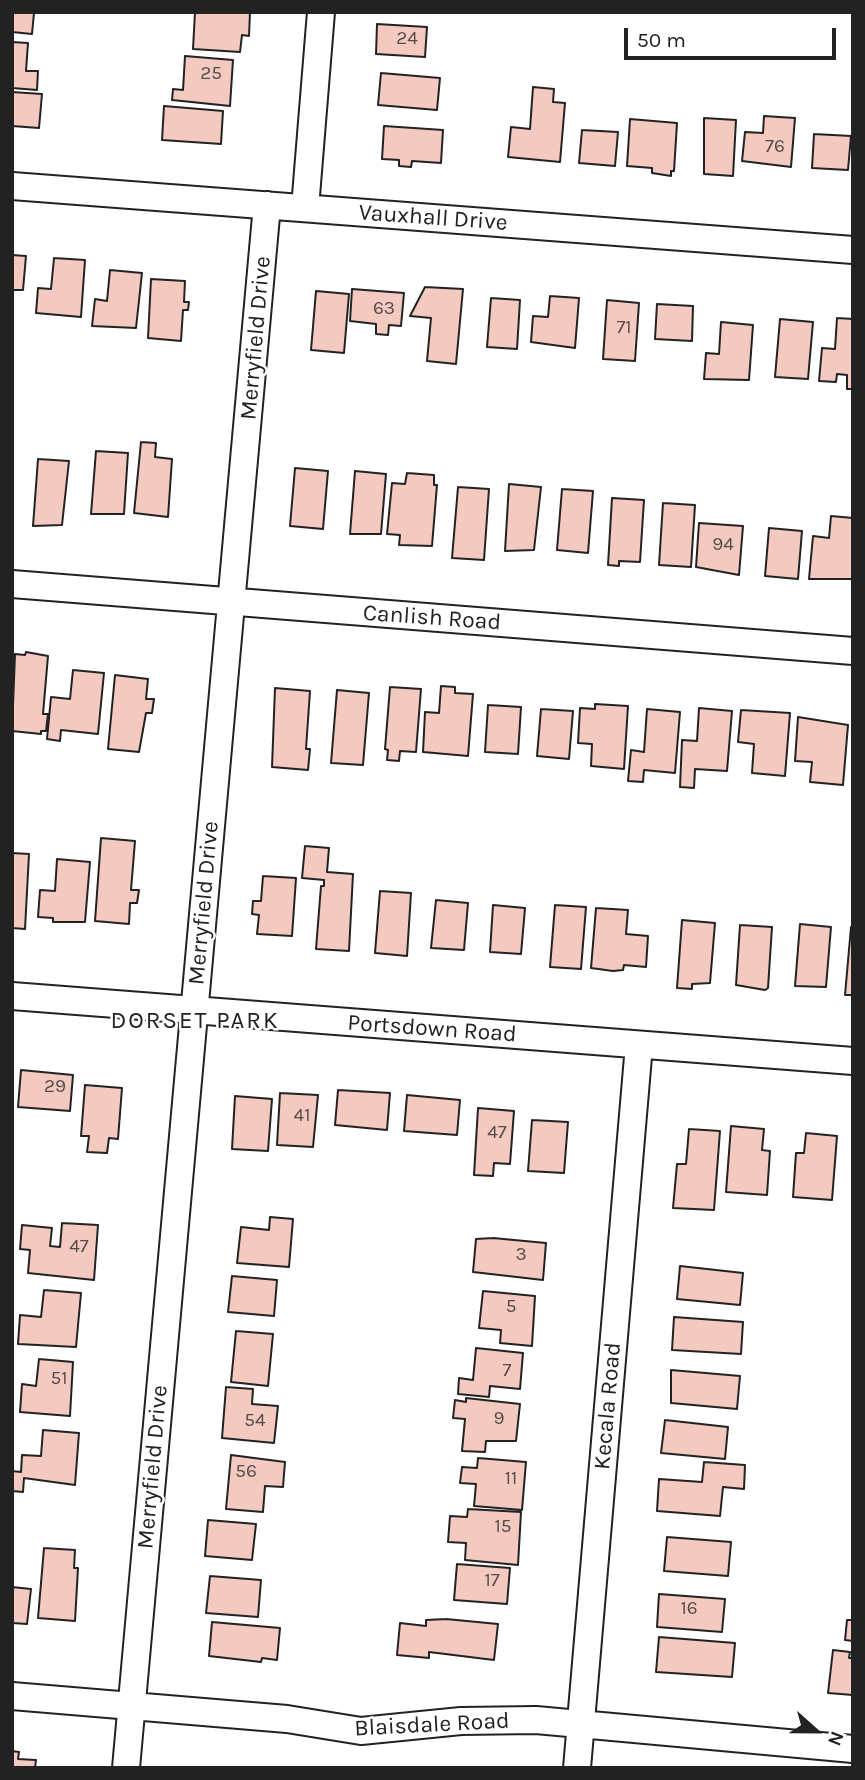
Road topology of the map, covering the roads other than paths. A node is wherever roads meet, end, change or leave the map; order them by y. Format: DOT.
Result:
graph roads {
  1 [pos="321,12"];
  2 [pos="12,186"];
  3 [pos="267,205"];
  4 [pos="305,208"];
  5 [pos="853,250"];
  6 [pos="12,584"];
  7 [pos="233,602"];
  8 [pos="853,650"];
  9 [pos="12,996"];
  10 [pos="194,1011"];
  11 [pos="639,1045"];
  12 [pos="853,1061"];
  13 [pos="12,1696"];
  14 [pos="131,1706"];
  15 [pos="580,1724"];
  16 [pos="853,1749"];
  17 [pos="126,1768"];
  18 [pos="577,1768"];
  1 -- 4 [label="street"];
  2 -- 3 [label="street, Vauxhall Drive"];
  3 -- 4 [label="street, Vauxhall Drive"];
  3 -- 7 [label="street, Merryfield Drive"];
  4 -- 5 [label="street, Vauxhall Drive"];
  6 -- 7 [label="street, Canlish Road"];
  7 -- 8 [label="street, Canlish Road"];
  7 -- 10 [label="street, Merryfield Drive"];
  9 -- 10 [label="street, Portsdown Road"];
  10 -- 11 [label="street, Portsdown Road"];
  10 -- 14 [label="street, Merryfield Drive"];
  11 -- 12 [label="street, Portsdown Road"];
  11 -- 15 [label="street, Kecala Road"];
  13 -- 14 [label="street, Blaisdale Road"];
  14 -- 15 [label="street, Blaisdale Road"];
  14 -- 17 [label="street, Merryfield Drive"];
  15 -- 16 [label="street, Blaisdale Road"];
  15 -- 18 [label="street, Kecala Road"];
}
